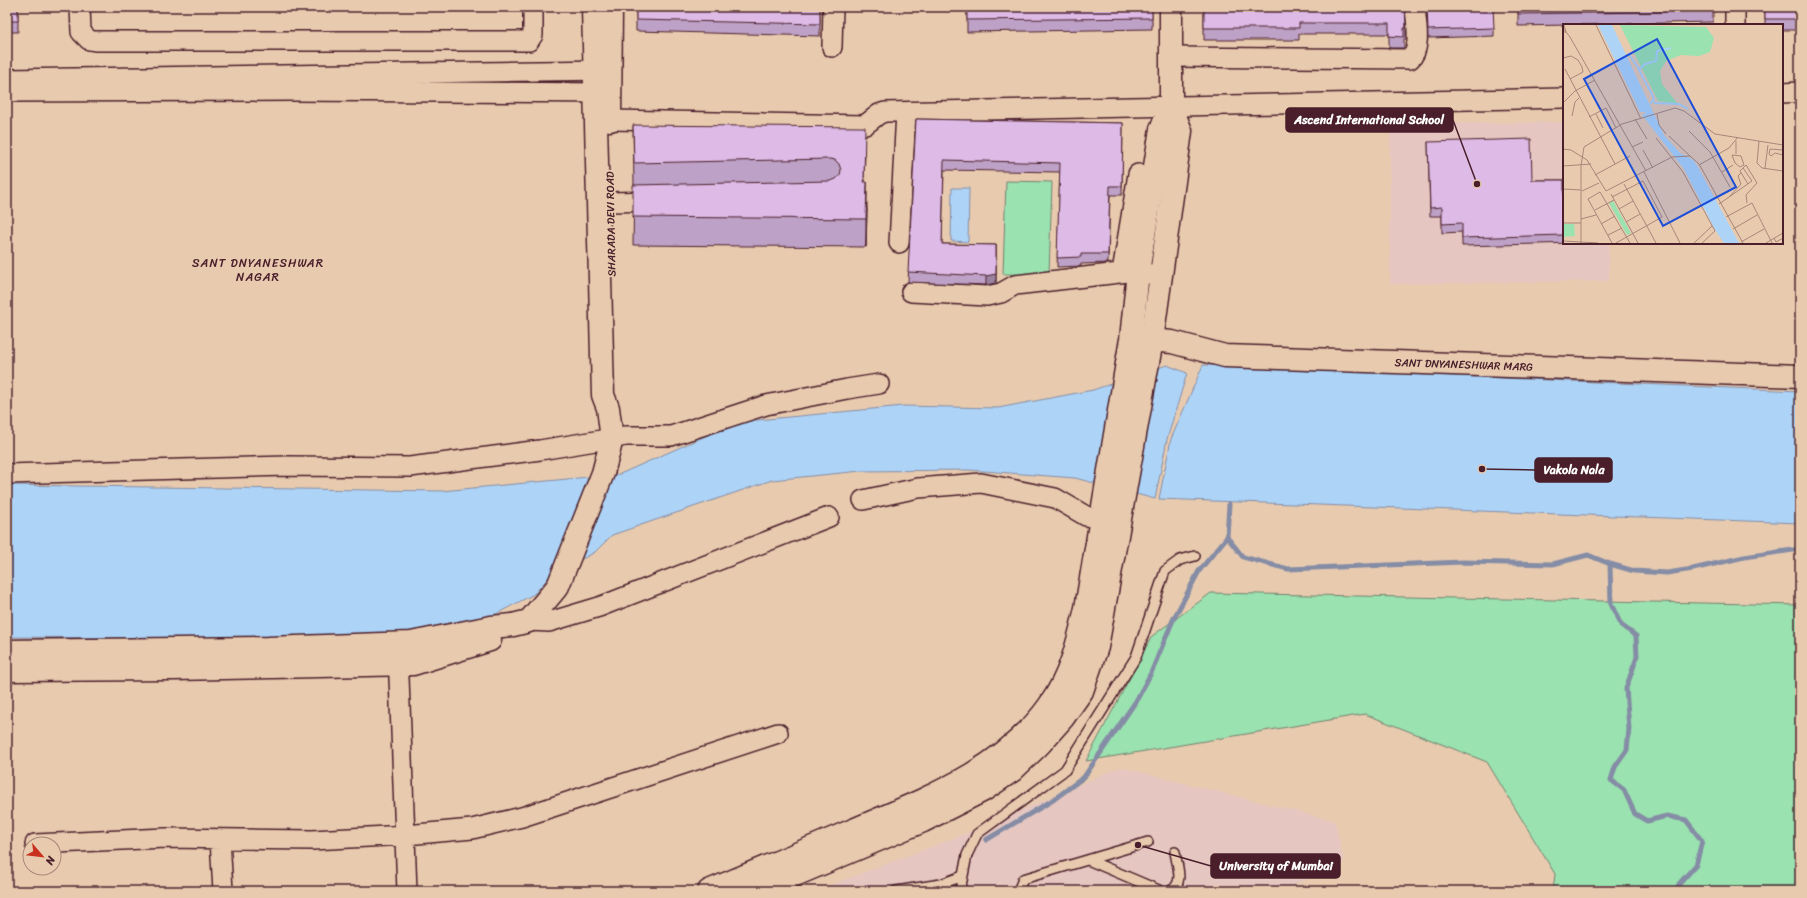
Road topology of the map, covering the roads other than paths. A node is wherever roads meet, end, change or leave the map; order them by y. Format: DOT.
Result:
graph roads {
  1 [pos="80,7"];
  2 [pos="533,7"];
  3 [pos="593,7"];
  4 [pos="611,7"];
  5 [pos="833,7"];
  6 [pos="1171,7"];
  7 [pos="1415,7"];
  8 [pos="1735,7"];
  9 [pos="1735,24"];
  10 [pos="832,47"];
  11 [pos="1171,57"];
  12 [pos="602,70"];
  13 [pos="538,71"];
  14 [pos="7,78"];
  15 [pos="122,84"];
  16 [pos="7,92"];
  17 [pos="1800,92"];
  18 [pos="1783,93"];
  19 [pos="540,94"];
  20 [pos="602,94"];
  21 [pos="1563,98"];
  22 [pos="1171,106"];
  23 [pos="906,112"];
  24 [pos="610,120"];
  25 [pos="680,201"];
  26 [pos="610,202"];
  27 [pos="605,232"];
  28 [pos="899,243"];
  29 [pos="1130,272"];
  30 [pos="1162,274"];
  31 [pos="911,292"];
  32 [pos="1131,339"];
  33 [pos="1152,340"];
  34 [pos="1800,376"];
  35 [pos="879,384"];
  36 [pos="612,439"];
  37 [pos="7,474"];
  38 [pos="864,500"];
  39 [pos="829,517"];
  40 [pos="1100,517"];
  41 [pos="1195,556"];
  42 [pos="521,623"];
  43 [pos="7,651"];
  44 [pos="398,654"];
  45 [pos="57,660"];
  46 [pos="7,670"];
  47 [pos="778,733"];
  48 [pos="919,812"];
  49 [pos="406,835"];
  50 [pos="220,839"];
  51 [pos="1148,842"];
  52 [pos="62,843"];
  53 [pos="1175,852"];
  54 [pos="1088,860"];
  55 [pos="963,876"];
  56 [pos="932,888"];
  57 [pos="223,891"];
  58 [pos="407,891"];
  59 [pos="709,891"];
  60 [pos="757,891"];
  61 [pos="896,891"];
  62 [pos="960,891"];
  63 [pos="1018,891"];
  64 [pos="1160,891"];
  65 [pos="1170,891"];
  1 -- 2 [label="street"];
  3 -- 12 [label="street"];
  4 -- 12 [label="street, SHARADA DEVI ROAD"];
  5 -- 10 [label="street"];
  6 -- 11 [label="street"];
  7 -- 11 [label="street"];
  8 -- 9 [label="street"];
  11 -- 22 [label="street"];
  12 -- 13 [label="street"];
  12 -- 20 [label="street, SHARADA DEVI ROAD"];
  13 -- 15 [label="street"];
  13 -- 19 [label="street"];
  14 -- 15 [label="street"];
  15 -- 16 [label="street"];
  15 -- 19 [label="street"];
  17 -- 18 [label="street"];
  19 -- 20 [label="street"];
  20 -- 24 [label="street, SHARADA DEVI ROAD"];
  20 -- 27 [label="street"];
  21 -- 22 [label="street"];
  22 -- 23 [label="street"];
  22 -- 29 [label="street"];
  22 -- 30 [label="street"];
  23 -- 24 [label="street"];
  23 -- 28 [label="street"];
  24 -- 26 [label="street, SHARADA DEVI ROAD"];
  25 -- 26 [label="street"];
  26 -- 27 [label="street, SHARADA DEVI ROAD"];
  27 -- 36 [label="street, SHARADA DEVI ROAD"];
  29 -- 30 [label="street"];
  29 -- 31 [label="street"];
  29 -- 32 [label="street"];
  30 -- 33 [label="street"];
  32 -- 33 [label="street, SANT DNYANESHWAR MARG"];
  32 -- 40 [label="street"];
  33 -- 34 [label="street, SANT DNYANESHWAR MARG"];
  33 -- 48 [label="street"];
  35 -- 36 [label="street"];
  36 -- 37 [label="street"];
  36 -- 42 [label="street"];
  38 -- 40 [label="street"];
  39 -- 42 [label="street"];
  40 -- 48 [label="street"];
  41 -- 55 [label="lane"];
  42 -- 44 [label="street"];
  43 -- 45 [label="street"];
  44 -- 45 [label="street"];
  44 -- 49 [label="street"];
  45 -- 46 [label="street"];
  47 -- 49 [label="street"];
  48 -- 59 [label="street"];
  48 -- 60 [label="street"];
  49 -- 50 [label="street"];
  49 -- 58 [label="street"];
  50 -- 52 [label="street"];
  50 -- 57 [label="street"];
  51 -- 54 [label="lane"];
  53 -- 65 [label="lane"];
  54 -- 63 [label="lane"];
  54 -- 64 [label="lane"];
  55 -- 56 [label="lane"];
  55 -- 62 [label="lane"];
  56 -- 61 [label="lane"];
}
